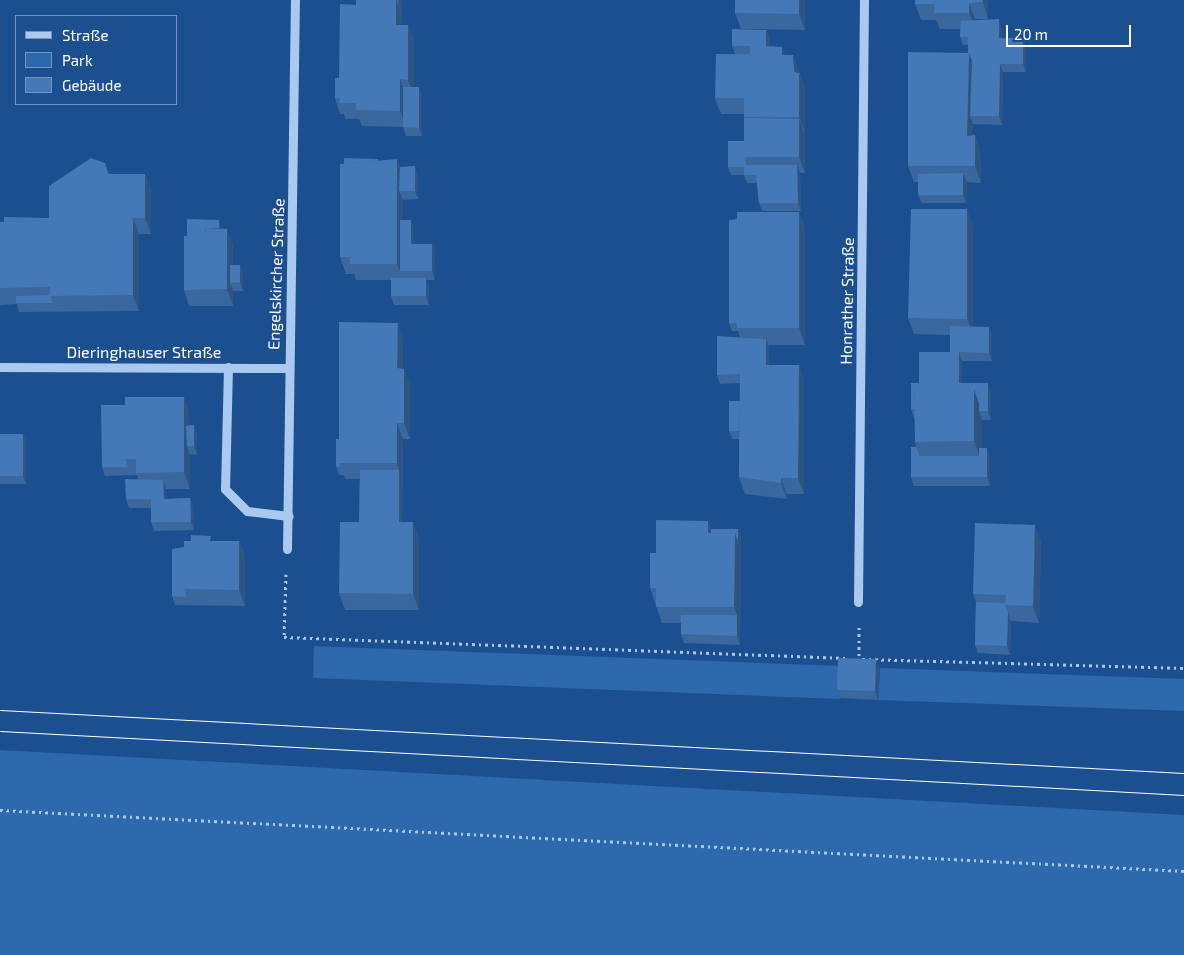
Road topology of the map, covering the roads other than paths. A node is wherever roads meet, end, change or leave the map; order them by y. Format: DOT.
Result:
graph roads {
  1 [pos="295,0"];
  2 [pos="864,0"];
  3 [pos="0,367"];
  4 [pos="228,367"];
  5 [pos="288,368"];
  6 [pos="289,516"];
  7 [pos="287,549"];
  8 [pos="858,602"];
  1 -- 5 [label="street, Engelskircher Straße"];
  2 -- 8 [label="street, Honrather Straße"];
  3 -- 4 [label="street, Dieringhauser Straße"];
  4 -- 5 [label="street, Dieringhauser Straße"];
  4 -- 6 [label="street"];
  5 -- 6 [label="street, Engelskircher Straße"];
  6 -- 7 [label="street, Engelskircher Straße"];
}
